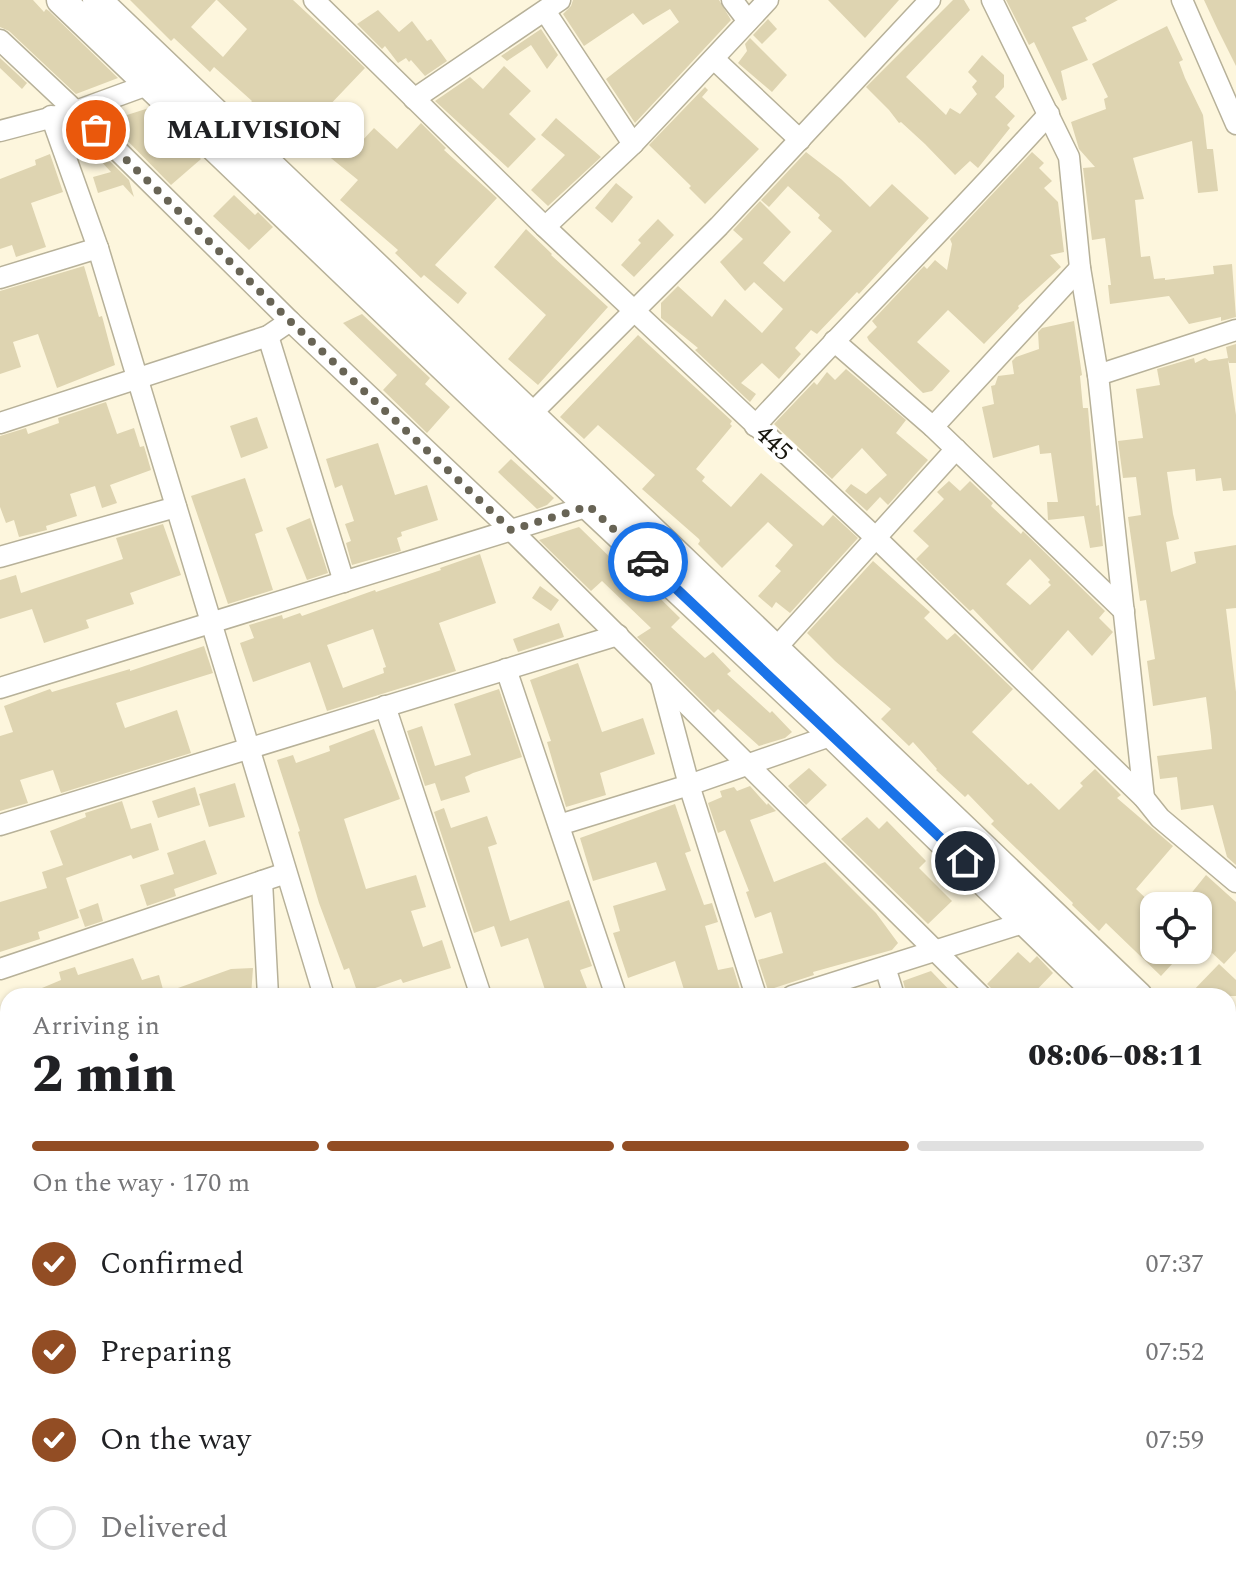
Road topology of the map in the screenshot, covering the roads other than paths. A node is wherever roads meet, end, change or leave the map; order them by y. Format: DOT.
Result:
graph roads {
  1 [pos="61,0"];
  2 [pos="97,0"];
  3 [pos="732,0"];
  4 [pos="768,0"];
  5 [pos="930,0"];
  6 [pos="992,0"];
  7 [pos="1182,0"];
  8 [pos="325,3"];
  9 [pos="552,5"];
  10 [pos="748,21"];
  11 [pos="0,40"];
  12 [pos="714,59"];
  13 [pos="160,76"];
  14 [pos="414,99"];
  15 [pos="76,111"];
  16 [pos="1049,114"];
  17 [pos="51,116"];
  18 [pos="1236,124"];
  19 [pos="0,131"];
  20 [pos="800,140"];
  21 [pos="633,144"];
  22 [pos="545,227"];
  23 [pos="98,248"];
  24 [pos="1080,268"];
  25 [pos="0,278"];
  26 [pos="634,311"];
  27 [pos="290,321"];
  28 [pos="1236,330"];
  29 [pos="268,336"];
  30 [pos="834,341"];
  31 [pos="1098,375"];
  32 [pos="137,379"];
  33 [pos="530,415"];
  34 [pos="0,423"];
  35 [pos="755,426"];
  36 [pos="933,427"];
  37 [pos="956,449"];
  38 [pos="589,506"];
  39 [pos="176,507"];
  40 [pos="511,530"];
  41 [pos="875,537"];
  42 [pos="0,557"];
  43 [pos="344,582"];
  44 [pos="1124,611"];
  45 [pos="211,623"];
  46 [pos="618,635"];
  47 [pos="776,648"];
  48 [pos="506,669"];
  49 [pos="660,676"];
  50 [pos="0,688"];
  51 [pos="385,706"];
  52 [pos="833,735"];
  53 [pos="249,748"];
  54 [pos="748,764"];
  55 [pos="689,785"];
  56 [pos="1144,798"];
  57 [pos="0,825"];
  58 [pos="559,825"];
  59 [pos="286,873"];
  60 [pos="262,881"];
  61 [pos="1236,882"];
  62 [pos="1026,922"];
  63 [pos="936,950"];
  64 [pos="885,967"];
  65 [pos="0,969"];
  66 [pos="268,988"];
  67 [pos="322,988"];
  68 [pos="478,988"];
  69 [pos="613,988"];
  70 [pos="753,988"];
  71 [pos="818,988"];
  72 [pos="892,988"];
  73 [pos="973,988"];
  74 [pos="1094,988"];
  75 [pos="1130,988"];
  1 -- 13 [label="main road"];
  2 -- 13 [label="main road"];
  3 -- 10 [label="street"];
  4 -- 10 [label="street"];
  5 -- 20 [label="street"];
  6 -- 16 [label="street"];
  7 -- 18 [label="street"];
  8 -- 14 [label="street, 445"];
  9 -- 14 [label="street"];
  9 -- 21 [label="street"];
  10 -- 12 [label="street"];
  11 -- 15 [label="street"];
  12 -- 20 [label="street"];
  12 -- 21 [label="street"];
  13 -- 15 [label="street"];
  13 -- 33 [label="main road"];
  13 -- 38 [label="main road"];
  14 -- 22 [label="street, 445"];
  15 -- 17 [label="street"];
  15 -- 27 [label="street"];
  16 -- 24 [label="street"];
  16 -- 30 [label="street"];
  17 -- 19 [label="street"];
  17 -- 23 [label="street"];
  20 -- 26 [label="street"];
  21 -- 22 [label="street"];
  22 -- 26 [label="street, 445"];
  23 -- 25 [label="street"];
  23 -- 32 [label="street"];
  24 -- 31 [label="street"];
  24 -- 36 [label="street"];
  26 -- 33 [label="street"];
  26 -- 35 [label="street, 445"];
  27 -- 29 [label="street"];
  27 -- 40 [label="street"];
  28 -- 31 [label="street"];
  29 -- 32 [label="street"];
  29 -- 43 [label="street"];
  30 -- 35 [label="street"];
  30 -- 36 [label="street"];
  31 -- 44 [label="street"];
  32 -- 34 [label="street"];
  32 -- 39 [label="street"];
  33 -- 47 [label="main road"];
  35 -- 41 [label="street, 445"];
  36 -- 37 [label="street"];
  37 -- 41 [label="street"];
  37 -- 44 [label="street"];
  38 -- 40 [label="street"];
  38 -- 52 [label="main road"];
  39 -- 42 [label="street"];
  39 -- 45 [label="street"];
  40 -- 43 [label="street"];
  40 -- 46 [label="street"];
  41 -- 47 [label="street"];
  41 -- 56 [label="street, 445"];
  43 -- 45 [label="street"];
  44 -- 56 [label="street"];
  45 -- 50 [label="street"];
  45 -- 53 [label="street"];
  46 -- 48 [label="street"];
  46 -- 49 [label="street"];
  47 -- 75 [label="main road"];
  48 -- 51 [label="street"];
  48 -- 58 [label="street"];
  49 -- 54 [label="street"];
  49 -- 55 [label="street"];
  51 -- 53 [label="street"];
  51 -- 68 [label="street"];
  52 -- 54 [label="street"];
  52 -- 62 [label="main road"];
  53 -- 57 [label="street"];
  53 -- 59 [label="street"];
  54 -- 55 [label="street"];
  54 -- 63 [label="street"];
  55 -- 58 [label="street"];
  55 -- 70 [label="street"];
  56 -- 61 [label="street, 445"];
  58 -- 69 [label="street"];
  59 -- 60 [label="street"];
  59 -- 67 [label="street"];
  60 -- 65 [label="street"];
  60 -- 66 [label="street"];
  62 -- 63 [label="street"];
  62 -- 74 [label="main road"];
  63 -- 64 [label="street"];
  63 -- 73 [label="street"];
  64 -- 71 [label="street"];
  64 -- 72 [label="street"];
}
